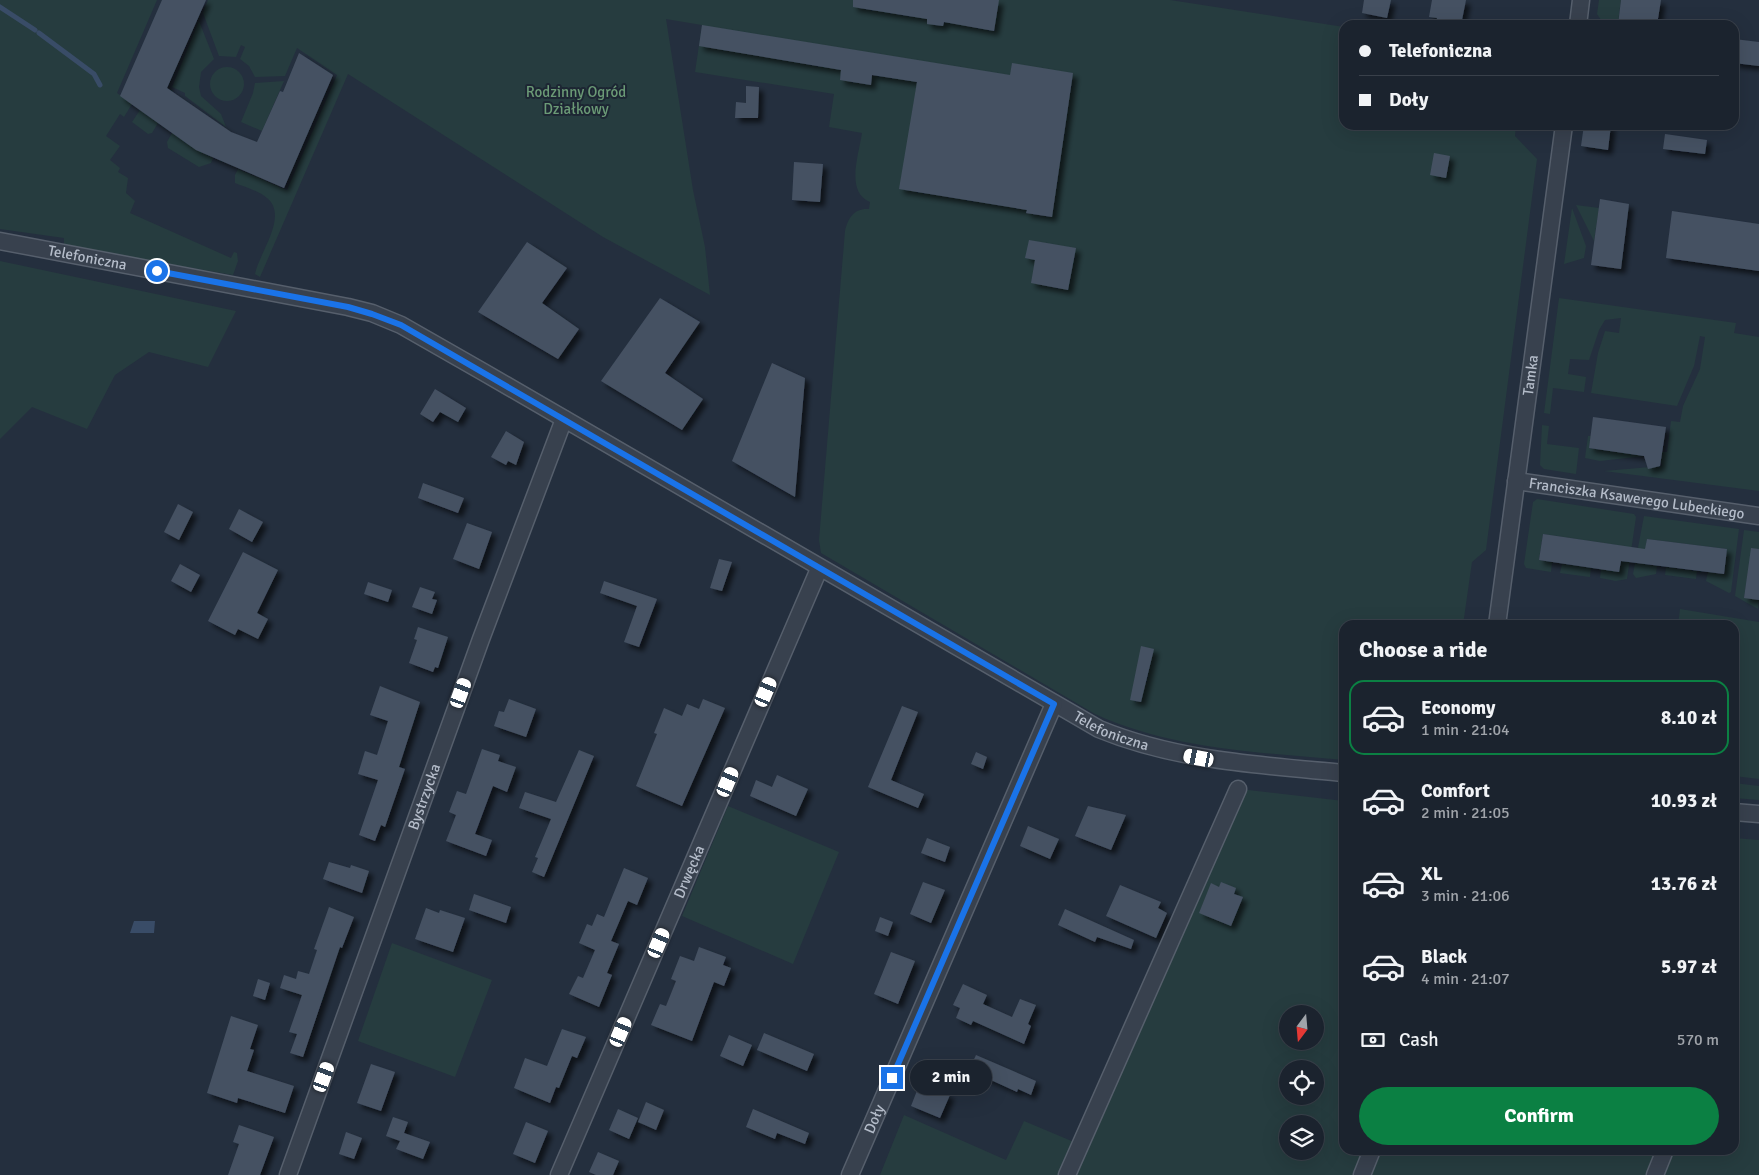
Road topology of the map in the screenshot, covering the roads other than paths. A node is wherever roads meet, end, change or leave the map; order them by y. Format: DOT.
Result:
graph roads {
  1 [pos="1581,0"];
  2 [pos="1579,20"];
  3 [pos="1563,130"];
  4 [pos="0,241"];
  5 [pos="564,419"];
  6 [pos="1516,481"];
  7 [pos="1759,516"];
  8 [pos="819,569"];
  9 [pos="1498,620"];
  10 [pos="1054,704"];
  11 [pos="1339,772"];
  12 [pos="1238,789"];
  13 [pos="1739,812"];
  14 [pos="1759,814"];
  15 [pos="1370,1155"];
  16 [pos="1663,1155"];
  17 [pos="288,1175"];
  18 [pos="559,1175"];
  19 [pos="850,1175"];
  20 [pos="1067,1175"];
  21 [pos="1362,1175"];
  22 [pos="1654,1175"];
  1 -- 2 [label="street"];
  3 -- 6 [label="street, Tamka"];
  4 -- 5 [label="street, Telefoniczna"];
  5 -- 8 [label="street, Telefoniczna"];
  5 -- 17 [label="street, Bystrzycka"];
  6 -- 7 [label="street, Franciszka Ksawerego Lubeckiego"];
  6 -- 9 [label="street, Tamka"];
  8 -- 10 [label="street, Telefoniczna"];
  8 -- 18 [label="street, Drwęcka"];
  10 -- 11 [label="street, Telefoniczna"];
  10 -- 19 [label="street, Doły"];
  12 -- 20 [label="street"];
  13 -- 14 [label="street"];
  15 -- 21 [label="street"];
  16 -- 22 [label="street"];
}
